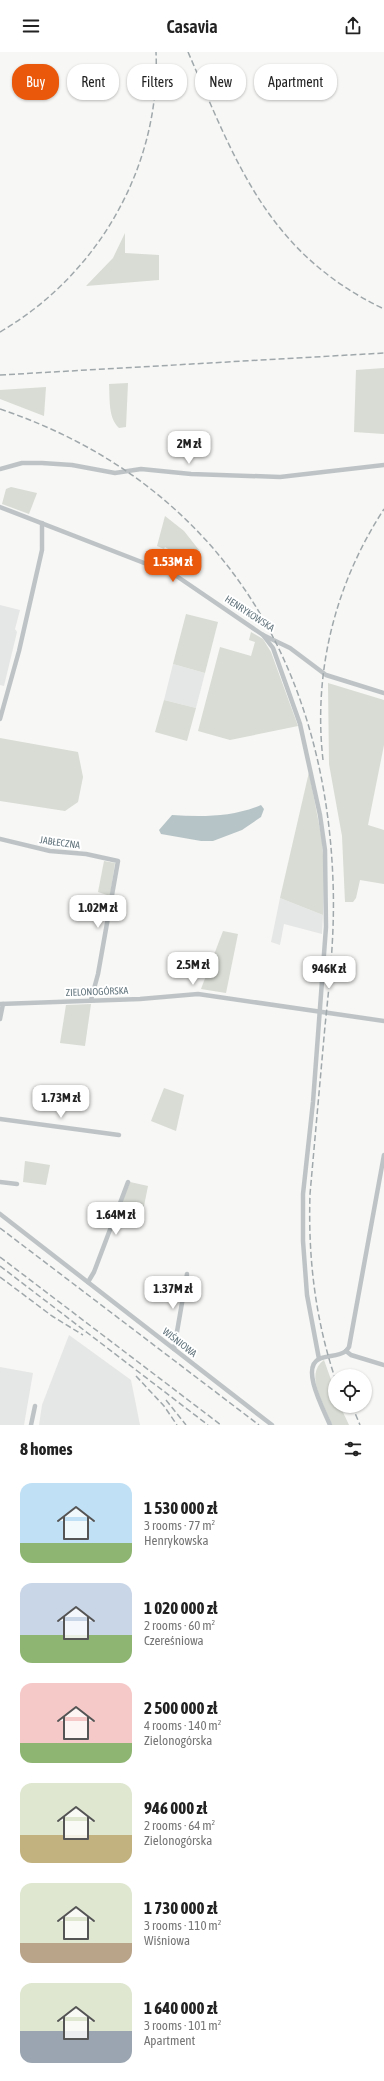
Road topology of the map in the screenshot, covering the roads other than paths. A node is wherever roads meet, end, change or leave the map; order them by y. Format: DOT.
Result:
graph roads {
  1 [pos="384,465"];
  2 [pos="0,469"];
  3 [pos="0,507"];
  4 [pos="42,523"];
  5 [pos="263,635"];
  6 [pos="384,693"];
  7 [pos="0,719"];
  8 [pos="0,839"];
  9 [pos="91,1000"];
  10 [pos="2,1004"];
  11 [pos="319,1012"];
  12 [pos="0,1019"];
  13 [pos="384,1021"];
  14 [pos="0,1119"];
  15 [pos="119,1135"];
  16 [pos="384,1155"];
  17 [pos="0,1182"];
  18 [pos="128,1182"];
  19 [pos="17,1184"];
  20 [pos="0,1214"];
  21 [pos="187,1274"];
  22 [pos="88,1282"];
  23 [pos="174,1349"];
  24 [pos="346,1351"];
  25 [pos="319,1359"];
  26 [pos="384,1365"];
  27 [pos="35,1406"];
  28 [pos="31,1425"];
  29 [pos="272,1425"];
  30 [pos="330,1425"];
  1 -- 2 [label="street"];
  3 -- 4 [label="street, HENRYKOWSKA"];
  4 -- 5 [label="street, HENRYKOWSKA"];
  4 -- 7 [label="street"];
  5 -- 6 [label="street, HENRYKOWSKA"];
  5 -- 11 [label="street"];
  8 -- 9 [label="street, JABŁECZNA"];
  9 -- 10 [label="street, ZIELONOGÓRSKA"];
  9 -- 11 [label="street, ZIELONOGÓRSKA"];
  10 -- 12 [label="street"];
  11 -- 13 [label="street, ZIELONOGÓRSKA"];
  11 -- 25 [label="street"];
  14 -- 15 [label="street"];
  16 -- 24 [label="street"];
  17 -- 19 [label="street"];
  18 -- 22 [label="street"];
  20 -- 22 [label="street, WIŚNIOWA"];
  21 -- 23 [label="street"];
  22 -- 23 [label="street, WIŚNIOWA"];
  23 -- 29 [label="street, WIŚNIOWA"];
  24 -- 25 [label="street"];
  24 -- 26 [label="street"];
  25 -- 30 [label="street"];
  27 -- 28 [label="street"];
}
